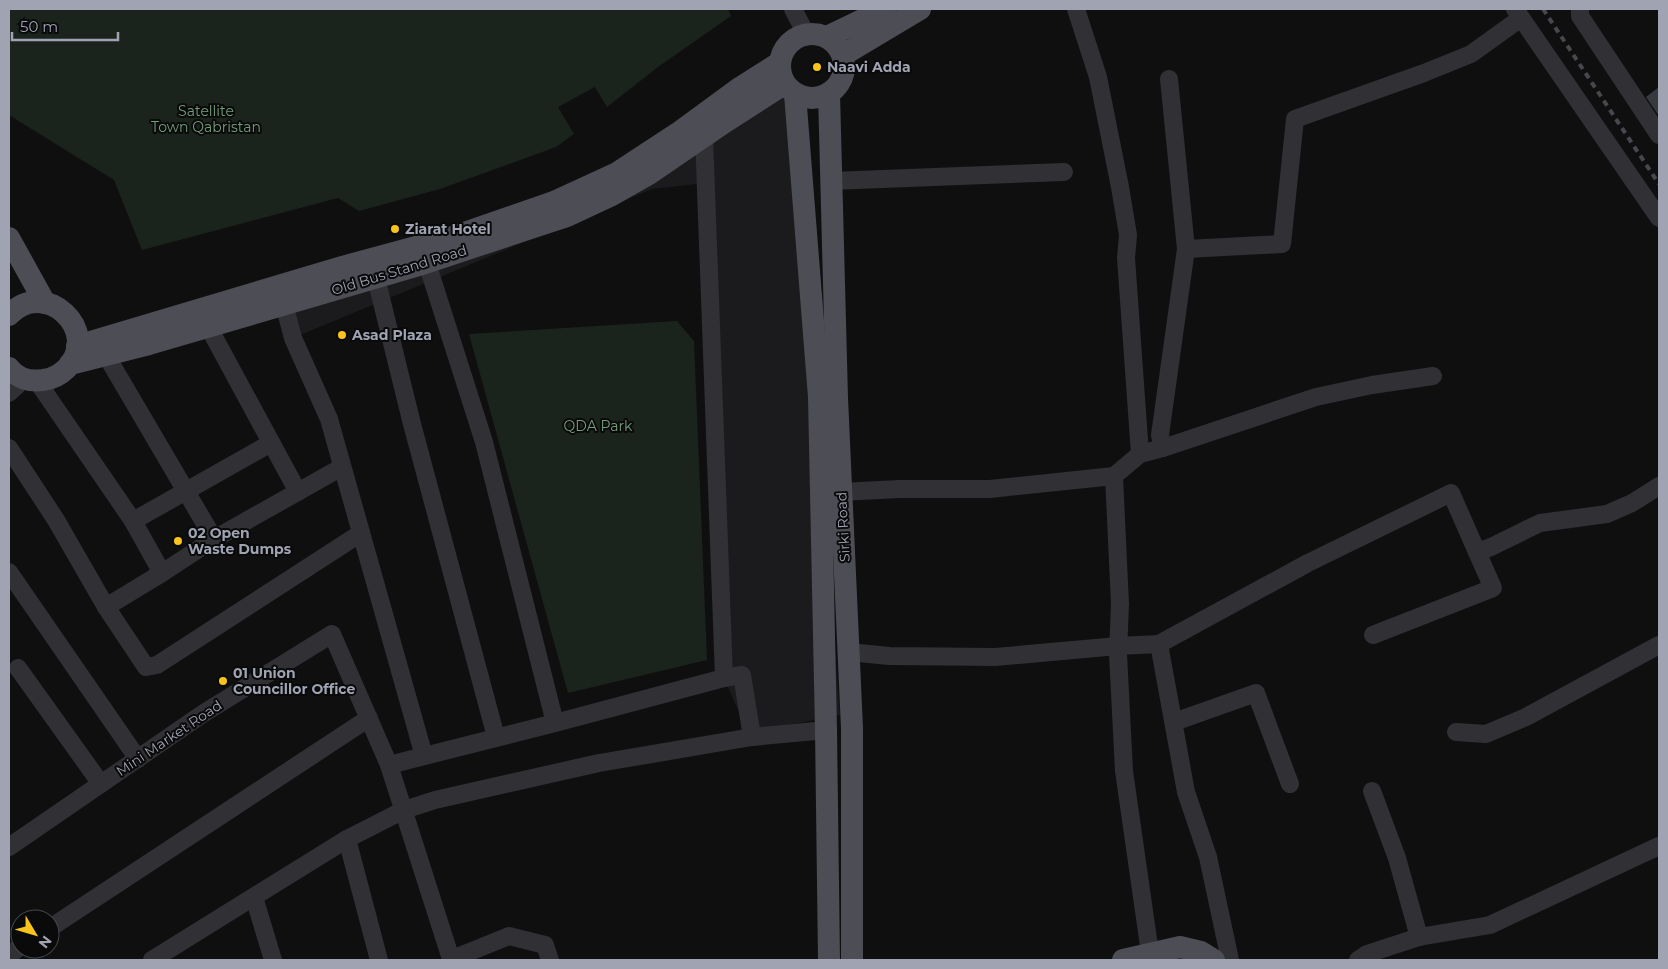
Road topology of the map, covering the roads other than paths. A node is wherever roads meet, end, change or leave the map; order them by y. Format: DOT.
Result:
graph roads {
  1 [pos="793,9"];
  2 [pos="885,9"];
  3 [pos="920,9"];
  4 [pos="1076,9"];
  5 [pos="1580,9"];
  6 [pos="1518,13"];
  7 [pos="817,35"];
  8 [pos="843,55"];
  9 [pos="786,80"];
  10 [pos="1169,80"];
  11 [pos="829,93"];
  12 [pos="1659,135"];
  13 [pos="704,136"];
  14 [pos="1064,172"];
  15 [pos="831,181"];
  16 [pos="1659,218"];
  17 [pos="9,238"];
  18 [pos="1186,249"];
  19 [pos="427,263"];
  20 [pos="376,278"];
  21 [pos="45,303"];
  22 [pos="284,304"];
  23 [pos="9,315"];
  24 [pos="208,326"];
  25 [pos="74,355"];
  26 [pos="106,355"];
  27 [pos="1432,376"];
  28 [pos="20,380"];
  29 [pos="271,443"];
  30 [pos="9,448"];
  31 [pos="1163,448"];
  32 [pos="1140,454"];
  33 [pos="342,467"];
  34 [pos="1114,476"];
  35 [pos="1659,486"];
  36 [pos="185,492"];
  37 [pos="298,492"];
  38 [pos="841,492"];
  39 [pos="133,521"];
  40 [pos="361,533"];
  41 [pos="214,539"];
  42 [pos="1476,552"];
  43 [pos="9,572"];
  44 [pos="162,573"];
  45 [pos="106,607"];
  46 [pos="1373,635"];
  47 [pos="1159,644"];
  48 [pos="1118,646"];
  49 [pos="1659,646"];
  50 [pos="849,652"];
  51 [pos="18,668"];
  52 [pos="724,678"];
  53 [pos="369,718"];
  54 [pos="1174,722"];
  55 [pos="555,723"];
  56 [pos="826,730"];
  57 [pos="1456,732"];
  58 [pos="496,737"];
  59 [pos="752,738"];
  60 [pos="424,756"];
  61 [pos="138,759"];
  62 [pos="389,765"];
  63 [pos="101,784"];
  64 [pos="1290,784"];
  65 [pos="1372,791"];
  66 [pos="404,810"];
  67 [pos="347,839"];
  68 [pos="10,843"];
  69 [pos="1659,846"];
  70 [pos="254,897"];
  71 [pos="60,921"];
  72 [pos="1419,937"];
  73 [pos="171,955"];
  74 [pos="1150,957"];
  75 [pos="450,958"];
  76 [pos="152,960"];
  77 [pos="273,960"];
  78 [pos="379,960"];
  79 [pos="550,960"];
  80 [pos="829,960"];
  81 [pos="852,960"];
  82 [pos="1123,960"];
  83 [pos="1214,960"];
  84 [pos="1230,960"];
  85 [pos="1358,960"];
  1 -- 7 [label="street"];
  2 -- 7 [label="main road"];
  3 -- 8 [label="main road"];
  4 -- 32 [label="street"];
  5 -- 12 [label="street"];
  6 -- 16 [label="street"];
  6 -- 18 [label="street"];
  7 -- 8 [label="main road"];
  7 -- 9 [label="main road"];
  8 -- 11 [label="main road"];
  9 -- 11 [label="main road"];
  9 -- 13 [label="main road, Old Bus Stand Road"];
  9 -- 25 [label="main road, Old Bus Stand Road"];
  9 -- 56 [label="main road, Sirki Road"];
  10 -- 18 [label="street"];
  11 -- 15 [label="main road, Sirki Road"];
  13 -- 19 [label="main road, Old Bus Stand Road"];
  13 -- 52 [label="street"];
  14 -- 15 [label="street"];
  15 -- 38 [label="main road, Sirki Road"];
  17 -- 21 [label="main road"];
  18 -- 31 [label="street"];
  19 -- 20 [label="main road, Old Bus Stand Road"];
  19 -- 55 [label="street"];
  20 -- 22 [label="main road, Old Bus Stand Road"];
  20 -- 58 [label="street"];
  21 -- 23 [label="main road"];
  21 -- 25 [label="main road"];
  22 -- 24 [label="main road, Old Bus Stand Road"];
  22 -- 33 [label="street"];
  24 -- 26 [label="main road, Old Bus Stand Road"];
  24 -- 29 [label="street"];
  25 -- 26 [label="main road, Old Bus Stand Road"];
  25 -- 28 [label="main road"];
  26 -- 36 [label="street"];
  27 -- 31 [label="street"];
  28 -- 39 [label="street"];
  29 -- 36 [label="street"];
  29 -- 37 [label="street"];
  30 -- 45 [label="street"];
  31 -- 32 [label="street"];
  32 -- 34 [label="street"];
  33 -- 37 [label="street"];
  33 -- 40 [label="street"];
  34 -- 38 [label="street"];
  34 -- 48 [label="street"];
  35 -- 42 [label="street"];
  36 -- 39 [label="street"];
  36 -- 41 [label="street"];
  37 -- 41 [label="street"];
  38 -- 50 [label="main road, Sirki Road"];
  39 -- 44 [label="street"];
  40 -- 45 [label="street"];
  40 -- 60 [label="street"];
  41 -- 44 [label="street"];
  42 -- 46 [label="street"];
  42 -- 47 [label="street"];
  43 -- 61 [label="street"];
  44 -- 45 [label="street"];
  47 -- 48 [label="street"];
  47 -- 54 [label="street"];
  48 -- 50 [label="street"];
  48 -- 74 [label="street"];
  49 -- 57 [label="street"];
  50 -- 81 [label="main road, Sirki Road"];
  51 -- 63 [label="street"];
  52 -- 55 [label="street"];
  52 -- 59 [label="street"];
  53 -- 61 [label="street, Mini Market Road"];
  53 -- 62 [label="street"];
  53 -- 71 [label="street"];
  54 -- 64 [label="street"];
  54 -- 84 [label="street"];
  55 -- 58 [label="street"];
  56 -- 59 [label="street"];
  56 -- 80 [label="main road, Sirki Road"];
  58 -- 60 [label="street"];
  59 -- 66 [label="street"];
  60 -- 62 [label="street"];
  61 -- 63 [label="street, Mini Market Road"];
  62 -- 66 [label="street"];
  63 -- 68 [label="street, Mini Market Road"];
  65 -- 72 [label="street"];
  66 -- 67 [label="street"];
  66 -- 75 [label="street"];
  67 -- 70 [label="street"];
  67 -- 78 [label="street"];
  69 -- 72 [label="street"];
  70 -- 73 [label="street"];
  70 -- 77 [label="street"];
  72 -- 85 [label="street"];
  73 -- 76 [label="street"];
  74 -- 82 [label="main road"];
  74 -- 83 [label="main road"];
  75 -- 79 [label="street"];
}
